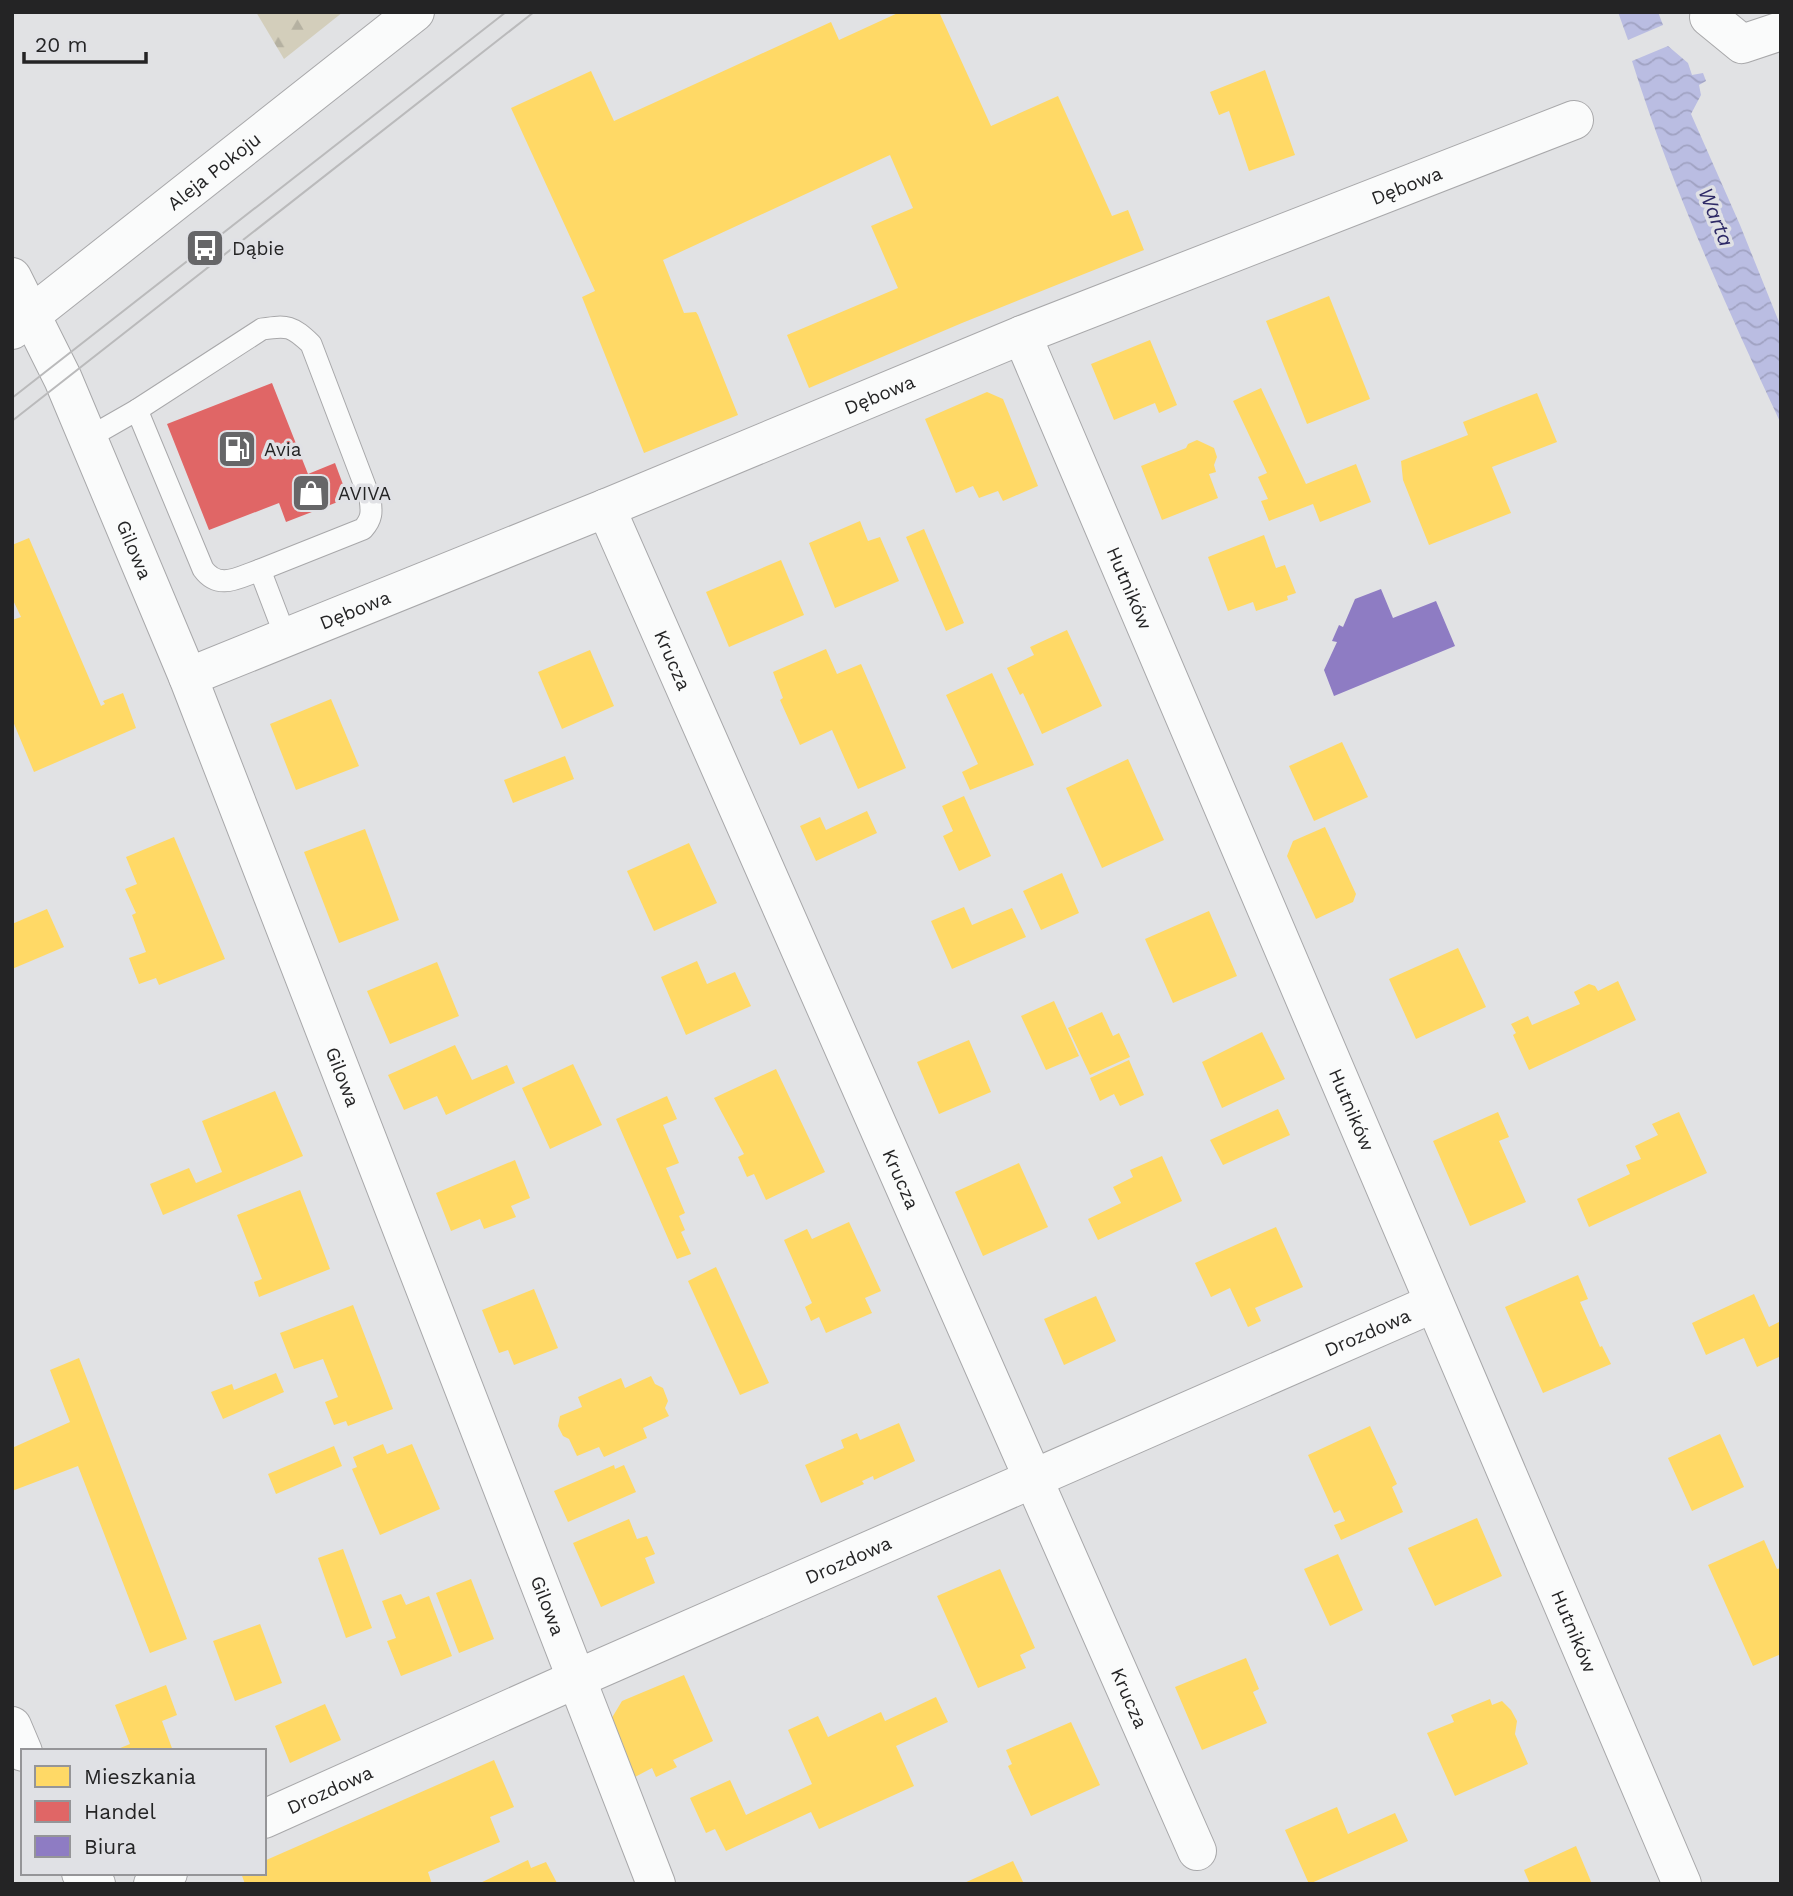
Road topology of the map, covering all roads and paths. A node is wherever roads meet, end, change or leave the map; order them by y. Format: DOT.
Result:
graph roads {
  1 [pos="415,12"];
  2 [pos="1710,17"];
  3 [pos="1781,30"];
  4 [pos="1574,120"];
  5 [pos="12,277"];
  6 [pos="22,322"];
  7 [pos="1022,335"];
  8 [pos="137,410"];
  9 [pos="88,438"];
  10 [pos="607,508"];
  11 [pos="260,570"];
  12 [pos="286,638"];
  13 [pos="188,677"];
  14 [pos="1434,1303"];
  15 [pos="1034,1480"];
  16 [pos="576,1679"];
  17 [pos="12,1726"];
  18 [pos="22,1749"];
  19 [pos="266,1818"];
  20 [pos="1197,1851"];
  21 [pos="656,1884"];
  22 [pos="1682,1884"];
  1 -- 6 [label="street, Aleja Pokoju"];
  2 -- 3 [label="street"];
  4 -- 7 [label="street, Dębowa"];
  5 -- 6 [label="street, Gilowa"];
  6 -- 9 [label="street, Gilowa"];
  7 -- 10 [label="street, Dębowa"];
  7 -- 14 [label="street, Hutników"];
  8 -- 9 [label="lane"];
  8 -- 11 [label="lane"];
  8 -- 11 [label="lane"];
  9 -- 13 [label="street, Gilowa"];
  10 -- 12 [label="street, Dębowa"];
  10 -- 15 [label="street, Krucza"];
  11 -- 12 [label="lane"];
  12 -- 13 [label="street, Dębowa"];
  13 -- 16 [label="street, Gilowa"];
  14 -- 15 [label="street, Drozdowa"];
  14 -- 22 [label="street, Hutników"];
  15 -- 16 [label="street, Drozdowa"];
  15 -- 20 [label="street, Krucza"];
  16 -- 19 [label="street, Drozdowa"];
  16 -- 21 [label="street, Gilowa"];
  17 -- 18 [label="street"];
}
